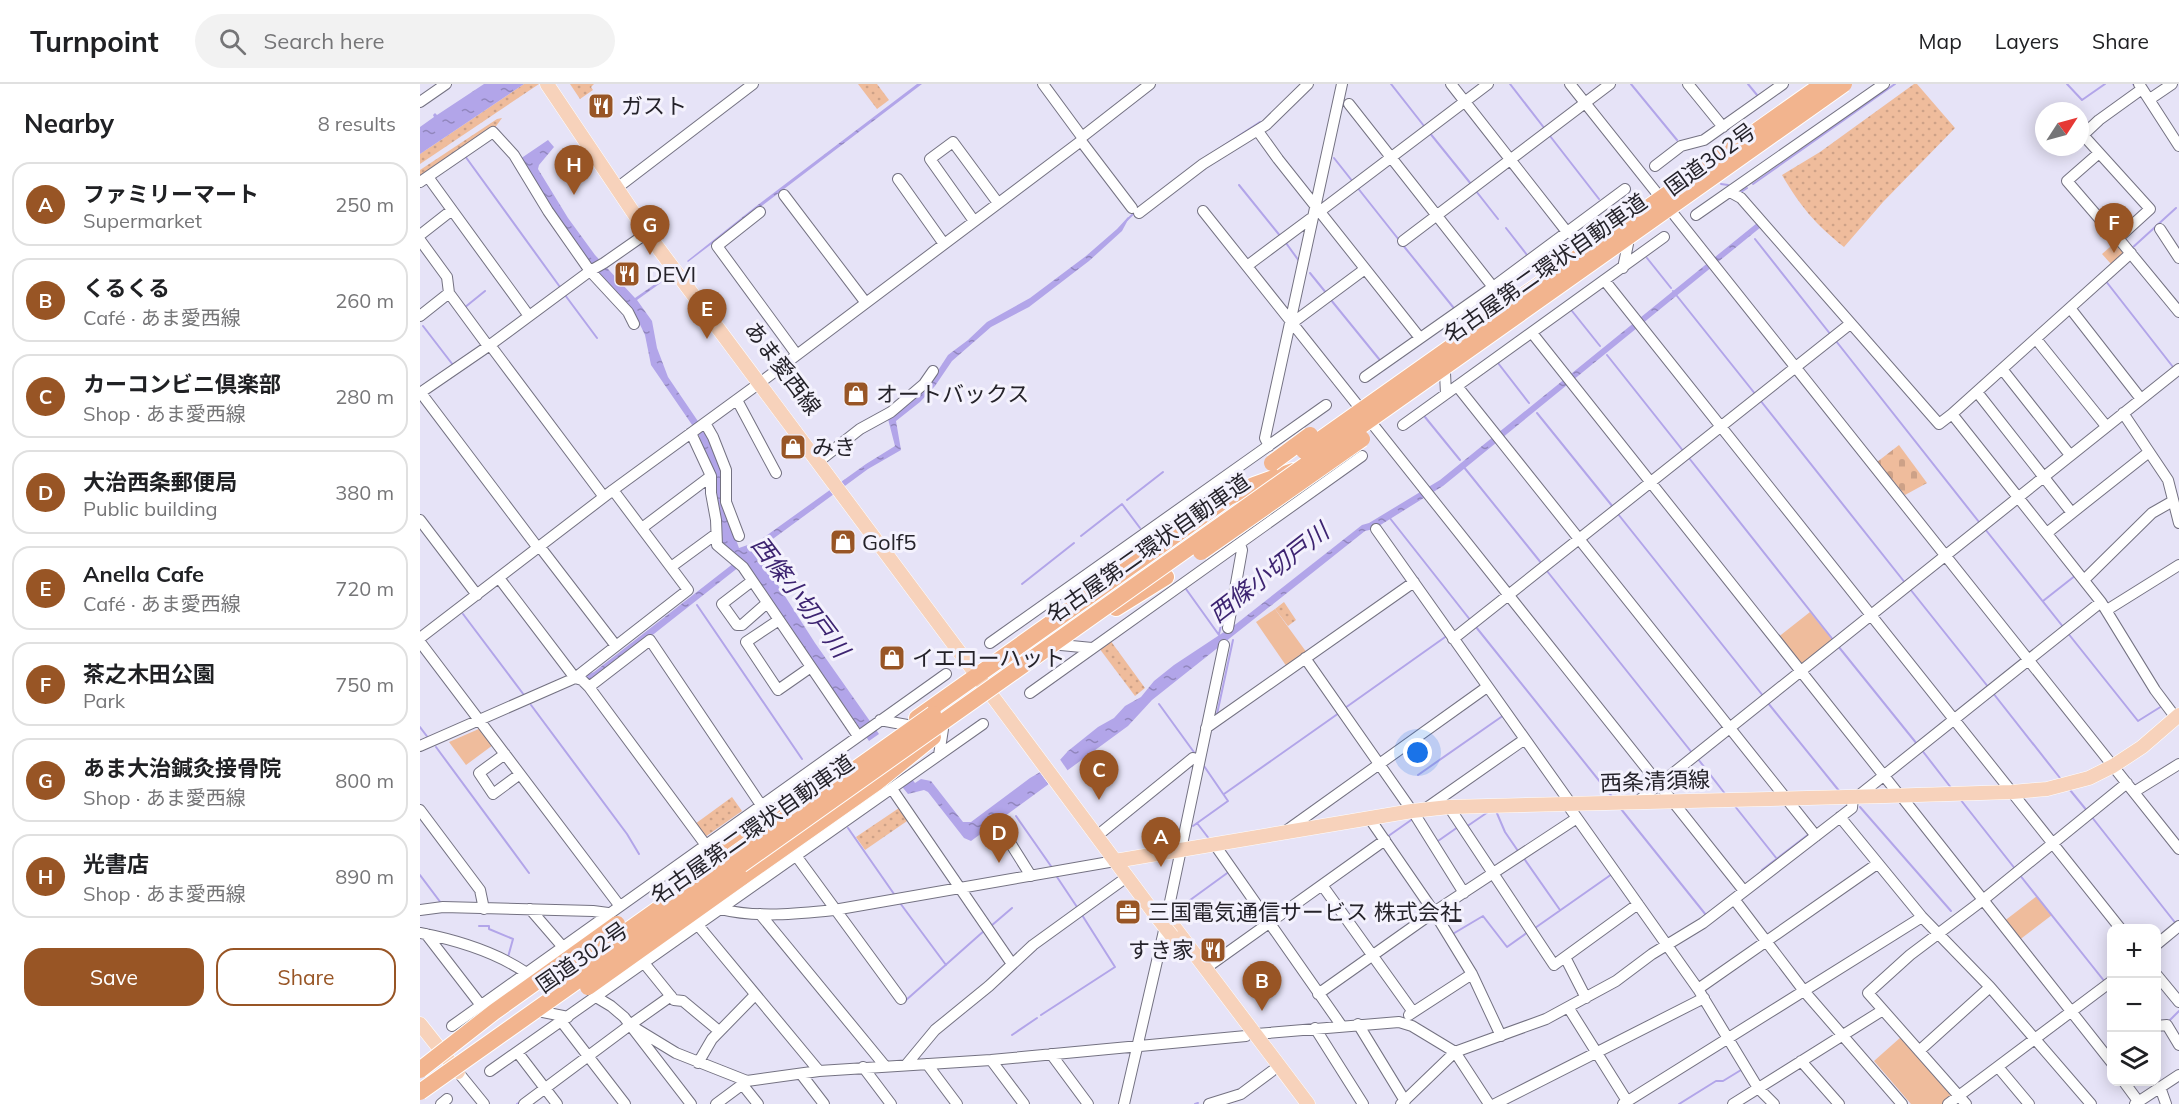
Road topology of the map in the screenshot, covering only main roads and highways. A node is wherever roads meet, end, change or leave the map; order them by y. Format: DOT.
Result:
graph roads {
  1 [pos="547,84"];
  2 [pos="556,84"];
  3 [pos="1823,84"];
  4 [pos="1844,84"];
  5 [pos="1853,84"];
  6 [pos="620,186"];
  7 [pos="1651,205"];
  8 [pos="1564,282"];
  9 [pos="762,381"];
  10 [pos="1315,462"];
  11 [pos="840,486"];
  12 [pos="1084,599"];
  13 [pos="1098,619"];
  14 [pos="979,673"];
  15 [pos="994,693"];
  16 [pos="2178,717"];
  17 [pos="943,729"];
  18 [pos="1058,778"];
  19 [pos="827,782"];
  20 [pos="1120,861"];
  21 [pos="1159,912"];
  22 [pos="1174,932"];
  23 [pos="420,1024"];
  24 [pos="1251,1035"];
  25 [pos="444,1055"];
  26 [pos="420,1071"];
  27 [pos="458,1072"];
  28 [pos="420,1078"];
  29 [pos="420,1092"];
  30 [pos="420,1097"];
  31 [pos="1297,1104"];
  32 [pos="1308,1104"];
  1 -- 6 [label="main road, あま愛西線"];
  2 -- 6 [label="main road, あま愛西線"];
  3 -- 7 [label="highway, 名古屋第二環状自動車道, bridge"];
  4 -- 8 [label="highway, 名古屋第二環状自動車道, bridge"];
  5 -- 10 [label="highway, 国道302号"];
  6 -- 9 [label="main road, あま愛西線"];
  6 -- 9 [label="main road, あま愛西線"];
  7 -- 12 [label="highway, bridge"];
  7 -- 28 [label="highway, 名古屋第二環状自動車道, bridge"];
  8 -- 13 [label="highway, bridge"];
  8 -- 29 [label="highway, 名古屋第二環状自動車道, bridge"];
  9 -- 11 [label="main road, あま愛西線"];
  9 -- 11 [label="main road, あま愛西線"];
  10 -- 12 [label="highway, 国道302号"];
  10 -- 13 [label="highway, 国道302号"];
  11 -- 14 [label="main road, あま愛西線"];
  12 -- 14 [label="highway, 国道302号"];
  13 -- 15 [label="highway, 国道302号"];
  14 -- 15 [label="main road, あま愛西線"];
  14 -- 19 [label="highway, 国道302号"];
  15 -- 17 [label="highway, 国道302号"];
  15 -- 18 [label="main road, あま愛西線"];
  16 -- 20 [label="main road, 西条清須線"];
  17 -- 27 [label="highway, 国道302号"];
  17 -- 30 [label="highway, bridge"];
  18 -- 20 [label="main road, あま愛西線"];
  18 -- 20 [label="main road, あま愛西線"];
  19 -- 25 [label="highway, 国道302号"];
  19 -- 26 [label="highway, bridge"];
  20 -- 21 [label="main road, あま愛西線"];
  20 -- 21 [label="main road, あま愛西線"];
  21 -- 22 [label="main road, あま愛西線"];
  22 -- 24 [label="main road, あま愛西線"];
  22 -- 24 [label="main road, あま愛西線"];
  23 -- 25 [label="main road"];
  24 -- 31 [label="main road, あま愛西線"];
  24 -- 32 [label="main road, あま愛西線"];
  25 -- 26 [label="highway, 国道302号"];
  25 -- 27 [label="main road"];
  27 -- 30 [label="highway, 国道302号"];
}
